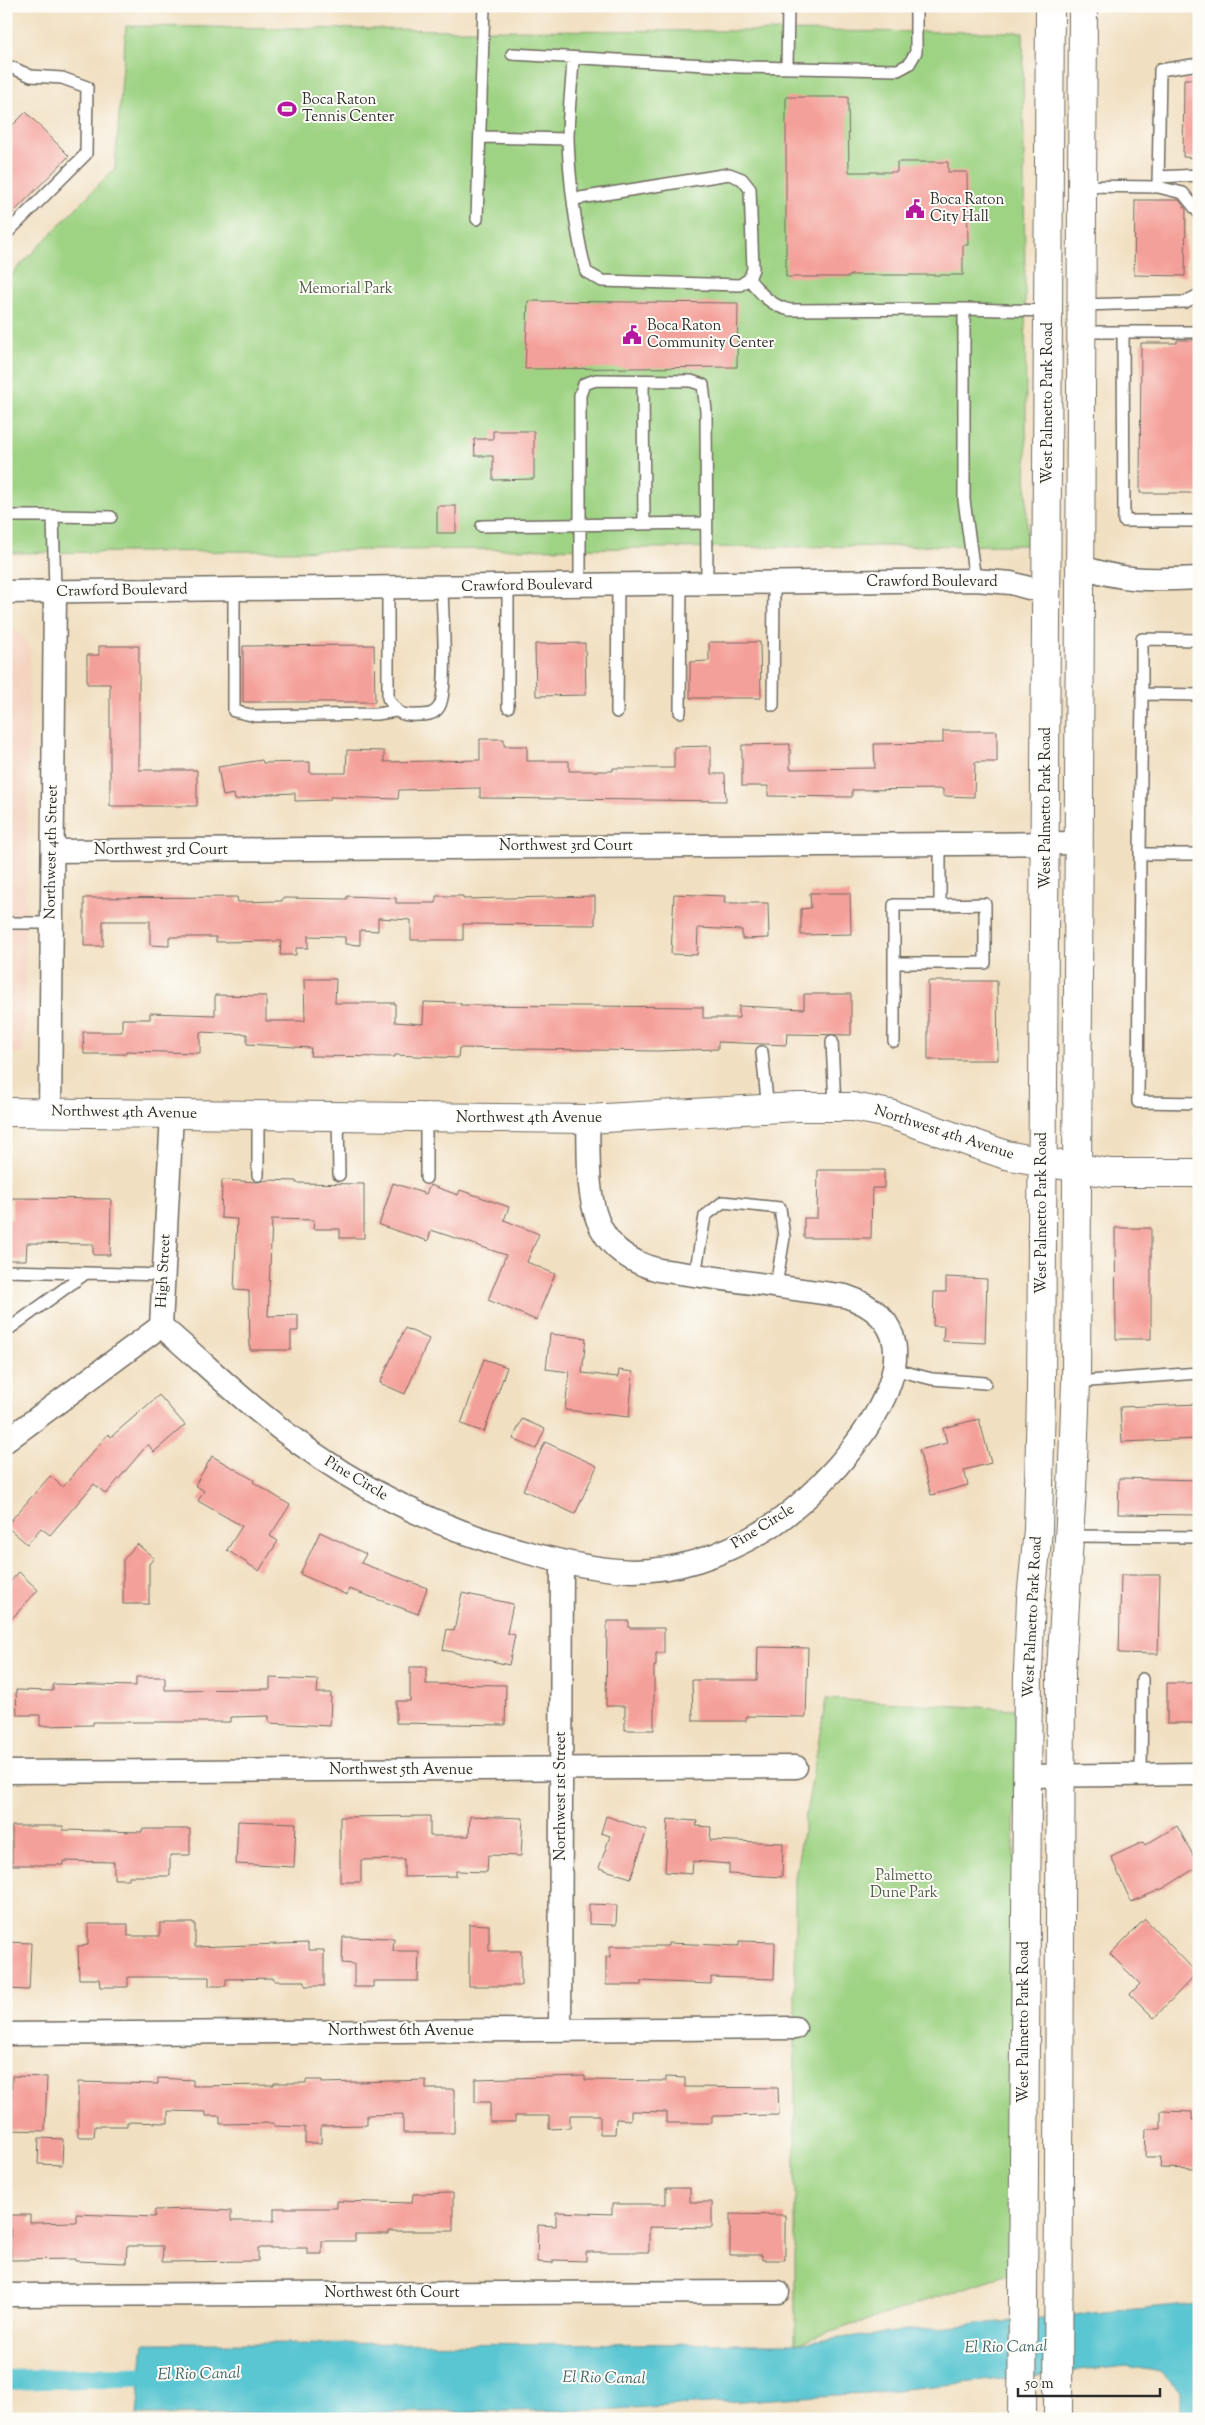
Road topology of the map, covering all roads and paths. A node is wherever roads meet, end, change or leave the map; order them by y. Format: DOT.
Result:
graph roads {
  1 [pos="484,6"];
  2 [pos="788,6"];
  3 [pos="916,6"];
  4 [pos="1050,6"];
  5 [pos="1083,6"];
  6 [pos="512,54"];
  7 [pos="573,58"];
  8 [pos="1199,64"];
  9 [pos="6,65"];
  10 [pos="787,68"];
  11 [pos="480,136"];
  12 [pos="568,139"];
  13 [pos="1199,175"];
  14 [pos="1158,182"];
  15 [pos="1082,186"];
  16 [pos="574,199"];
  17 [pos="1199,213"];
  18 [pos="477,219"];
  19 [pos="6,234"];
  20 [pos="748,279"];
  21 [pos="1199,295"];
  22 [pos="1081,305"];
  23 [pos="964,309"];
  24 [pos="1049,312"];
  25 [pos="1081,332"];
  26 [pos="1123,332"];
  27 [pos="1199,332"];
  28 [pos="643,381"];
  29 [pos="1047,510"];
  30 [pos="6,516"];
  31 [pos="53,516"];
  32 [pos="111,517"];
  33 [pos="1199,521"];
  34 [pos="706,523"];
  35 [pos="578,524"];
  36 [pos="644,524"];
  37 [pos="482,526"];
  38 [pos="1080,566"];
  39 [pos="1199,578"];
  40 [pos="975,580"];
  41 [pos="774,583"];
  42 [pos="681,584"];
  43 [pos="707,584"];
  44 [pos="580,585"];
  45 [pos="618,585"];
  46 [pos="508,586"];
  47 [pos="442,587"];
  48 [pos="388,588"];
  49 [pos="234,590"];
  50 [pos="6,592"];
  51 [pos="55,592"];
  52 [pos="1047,593"];
  53 [pos="1199,640"];
  54 [pos="1079,665"];
  55 [pos="1142,694"];
  56 [pos="1199,695"];
  57 [pos="773,705"];
  58 [pos="508,707"];
  59 [pos="396,711"];
  60 [pos="617,712"];
  61 [pos="680,712"];
  62 [pos="940,843"];
  63 [pos="1045,843"];
  64 [pos="1079,843"];
  65 [pos="53,851"];
  66 [pos="1140,854"];
  67 [pos="1199,854"];
  68 [pos="940,905"];
  69 [pos="6,923"];
  70 [pos="52,923"];
  71 [pos="894,963"];
  72 [pos="832,1041"];
  73 [pos="894,1041"];
  74 [pos="762,1052"];
  75 [pos="1199,1103"];
  76 [pos="835,1106"];
  77 [pos="768,1110"];
  78 [pos="6,1112"];
  79 [pos="50,1113"];
  80 [pos="172,1114"];
  81 [pos="258,1115"];
  82 [pos="338,1116"];
  83 [pos="426,1117"];
  84 [pos="588,1119"];
  85 [pos="1043,1162"];
  86 [pos="1076,1168"];
  87 [pos="1199,1173"];
  88 [pos="339,1175"];
  89 [pos="258,1176"];
  90 [pos="426,1178"];
  91 [pos="6,1271"];
  92 [pos="86,1273"];
  93 [pos="164,1274"];
  94 [pos="695,1275"];
  95 [pos="776,1286"];
  96 [pos="161,1326"];
  97 [pos="6,1331"];
  98 [pos="893,1369"];
  99 [pos="1199,1372"];
  100 [pos="985,1382"];
  101 [pos="1076,1382"];
  102 [pos="6,1441"];
  103 [pos="1070,1536"];
  104 [pos="1199,1537"];
  105 [pos="562,1562"];
  106 [pos="1142,1679"];
  107 [pos="796,1767"];
  108 [pos="561,1768"];
  109 [pos="6,1772"];
  110 [pos="1199,1774"];
  111 [pos="1060,1775"];
  112 [pos="1141,1775"];
  113 [pos="1026,1776"];
  114 [pos="795,2028"];
  115 [pos="560,2030"];
  116 [pos="6,2034"];
  117 [pos="778,2292"];
  118 [pos="6,2295"];
  119 [pos="1022,2419"];
  120 [pos="1058,2419"];
  1 -- 11 [label="lane"];
  2 -- 10 [label="lane"];
  3 -- 10 [label="lane"];
  4 -- 24 [label="main road, West Palmetto Park Road"];
  5 -- 15 [label="main road, West Palmetto Park Road"];
  6 -- 7 [label="lane"];
  7 -- 10 [label="lane"];
  7 -- 12 [label="lane"];
  8 -- 14 [label="lane"];
  9 -- 19 [label="lane"];
  11 -- 12 [label="lane"];
  11 -- 18 [label="lane"];
  12 -- 16 [label="lane"];
  13 -- 14 [label="lane"];
  14 -- 15 [label="lane"];
  14 -- 17 [label="lane"];
  15 -- 22 [label="main road, West Palmetto Park Road"];
  16 -- 20 [label="lane"];
  16 -- 20 [label="lane"];
  20 -- 23 [label="lane"];
  21 -- 22 [label="lane"];
  22 -- 25 [label="main road, West Palmetto Park Road"];
  23 -- 24 [label="lane"];
  23 -- 40 [label="lane"];
  24 -- 29 [label="main road, West Palmetto Park Road"];
  25 -- 26 [label="lane"];
  25 -- 38 [label="main road, West Palmetto Park Road"];
  26 -- 27 [label="lane"];
  26 -- 33 [label="lane"];
  28 -- 34 [label="lane"];
  28 -- 35 [label="lane"];
  28 -- 36 [label="lane"];
  29 -- 38 [label="main road"];
  29 -- 52 [label="main road, West Palmetto Park Road"];
  30 -- 31 [label="lane"];
  31 -- 32 [label="lane"];
  31 -- 51 [label="lane"];
  34 -- 36 [label="lane"];
  34 -- 43 [label="lane"];
  35 -- 36 [label="lane"];
  35 -- 37 [label="lane"];
  35 -- 44 [label="lane"];
  38 -- 39 [label="street"];
  38 -- 54 [label="main road, West Palmetto Park Road"];
  40 -- 41 [label="street, Crawford Boulevard"];
  40 -- 52 [label="street, Crawford Boulevard"];
  41 -- 43 [label="street, Crawford Boulevard"];
  41 -- 57 [label="lane"];
  42 -- 43 [label="street, Crawford Boulevard"];
  42 -- 45 [label="street, Crawford Boulevard"];
  42 -- 61 [label="lane"];
  44 -- 45 [label="street, Crawford Boulevard"];
  44 -- 46 [label="street, Crawford Boulevard"];
  45 -- 60 [label="lane"];
  46 -- 47 [label="street, Crawford Boulevard"];
  46 -- 58 [label="lane"];
  47 -- 48 [label="street, Crawford Boulevard"];
  47 -- 59 [label="lane"];
  48 -- 49 [label="street, Crawford Boulevard"];
  48 -- 59 [label="lane"];
  49 -- 51 [label="street, Crawford Boulevard"];
  49 -- 59 [label="lane"];
  50 -- 51 [label="street, Crawford Boulevard"];
  51 -- 65 [label="street, Northwest 4th Street"];
  52 -- 54 [label="main road"];
  52 -- 63 [label="main road, West Palmetto Park Road"];
  53 -- 55 [label="lane"];
  54 -- 64 [label="main road, West Palmetto Park Road"];
  55 -- 56 [label="lane"];
  55 -- 66 [label="lane"];
  62 -- 63 [label="street, Northwest 3rd Court"];
  62 -- 65 [label="street, Northwest 3rd Court"];
  62 -- 68 [label="lane"];
  63 -- 64 [label="street, Northwest 3rd Court"];
  63 -- 85 [label="main road, West Palmetto Park Road"];
  64 -- 86 [label="main road, West Palmetto Park Road"];
  65 -- 70 [label="street, Northwest 4th Street"];
  66 -- 67 [label="lane"];
  66 -- 75 [label="lane"];
  68 -- 71 [label="lane"];
  68 -- 71 [label="lane"];
  69 -- 70 [label="lane"];
  70 -- 79 [label="street, Northwest 4th Street"];
  71 -- 73 [label="lane"];
  72 -- 76 [label="lane"];
  74 -- 77 [label="lane"];
  76 -- 77 [label="main road, Northwest 4th Avenue"];
  76 -- 85 [label="main road, Northwest 4th Avenue"];
  77 -- 84 [label="main road, Northwest 4th Avenue"];
  78 -- 79 [label="main road, Northwest 4th Avenue"];
  79 -- 80 [label="main road, Northwest 4th Avenue"];
  80 -- 81 [label="main road, Northwest 4th Avenue"];
  80 -- 93 [label="street, High Street"];
  81 -- 82 [label="main road, Northwest 4th Avenue"];
  81 -- 89 [label="lane"];
  82 -- 83 [label="main road, Northwest 4th Avenue"];
  82 -- 88 [label="lane"];
  83 -- 84 [label="main road, Northwest 4th Avenue"];
  83 -- 90 [label="lane"];
  84 -- 94 [label="street, Pine Circle"];
  85 -- 86 [label="main road, Northwest 4th Avenue"];
  85 -- 113 [label="main road, West Palmetto Park Road"];
  86 -- 87 [label="main road, Northwest 4th Avenue"];
  86 -- 101 [label="main road, West Palmetto Park Road"];
  91 -- 92 [label="lane"];
  92 -- 93 [label="lane"];
  92 -- 97 [label="lane"];
  93 -- 96 [label="street, High Street"];
  94 -- 95 [label="street, Pine Circle"];
  94 -- 95 [label="lane"];
  95 -- 98 [label="street, Pine Circle"];
  96 -- 102 [label="street, High Street"];
  96 -- 105 [label="street, Pine Circle"];
  98 -- 100 [label="lane"];
  98 -- 105 [label="street, Pine Circle"];
  99 -- 101 [label="lane"];
  101 -- 103 [label="main road, West Palmetto Park Road"];
  103 -- 104 [label="lane"];
  103 -- 111 [label="main road, West Palmetto Park Road"];
  105 -- 108 [label="street, Northwest 1st Street"];
  106 -- 112 [label="lane"];
  107 -- 108 [label="street, Northwest 5th Avenue"];
  108 -- 109 [label="street, Northwest 5th Avenue"];
  108 -- 115 [label="street, Northwest 1st Street"];
  110 -- 112 [label="street"];
  111 -- 112 [label="street"];
  111 -- 113 [label="street"];
  111 -- 120 [label="main road, West Palmetto Park Road"];
  113 -- 119 [label="main road, West Palmetto Park Road"];
  114 -- 115 [label="street, Northwest 6th Avenue"];
  115 -- 116 [label="street, Northwest 6th Avenue"];
  117 -- 118 [label="street, Northwest 6th Court"];
}
